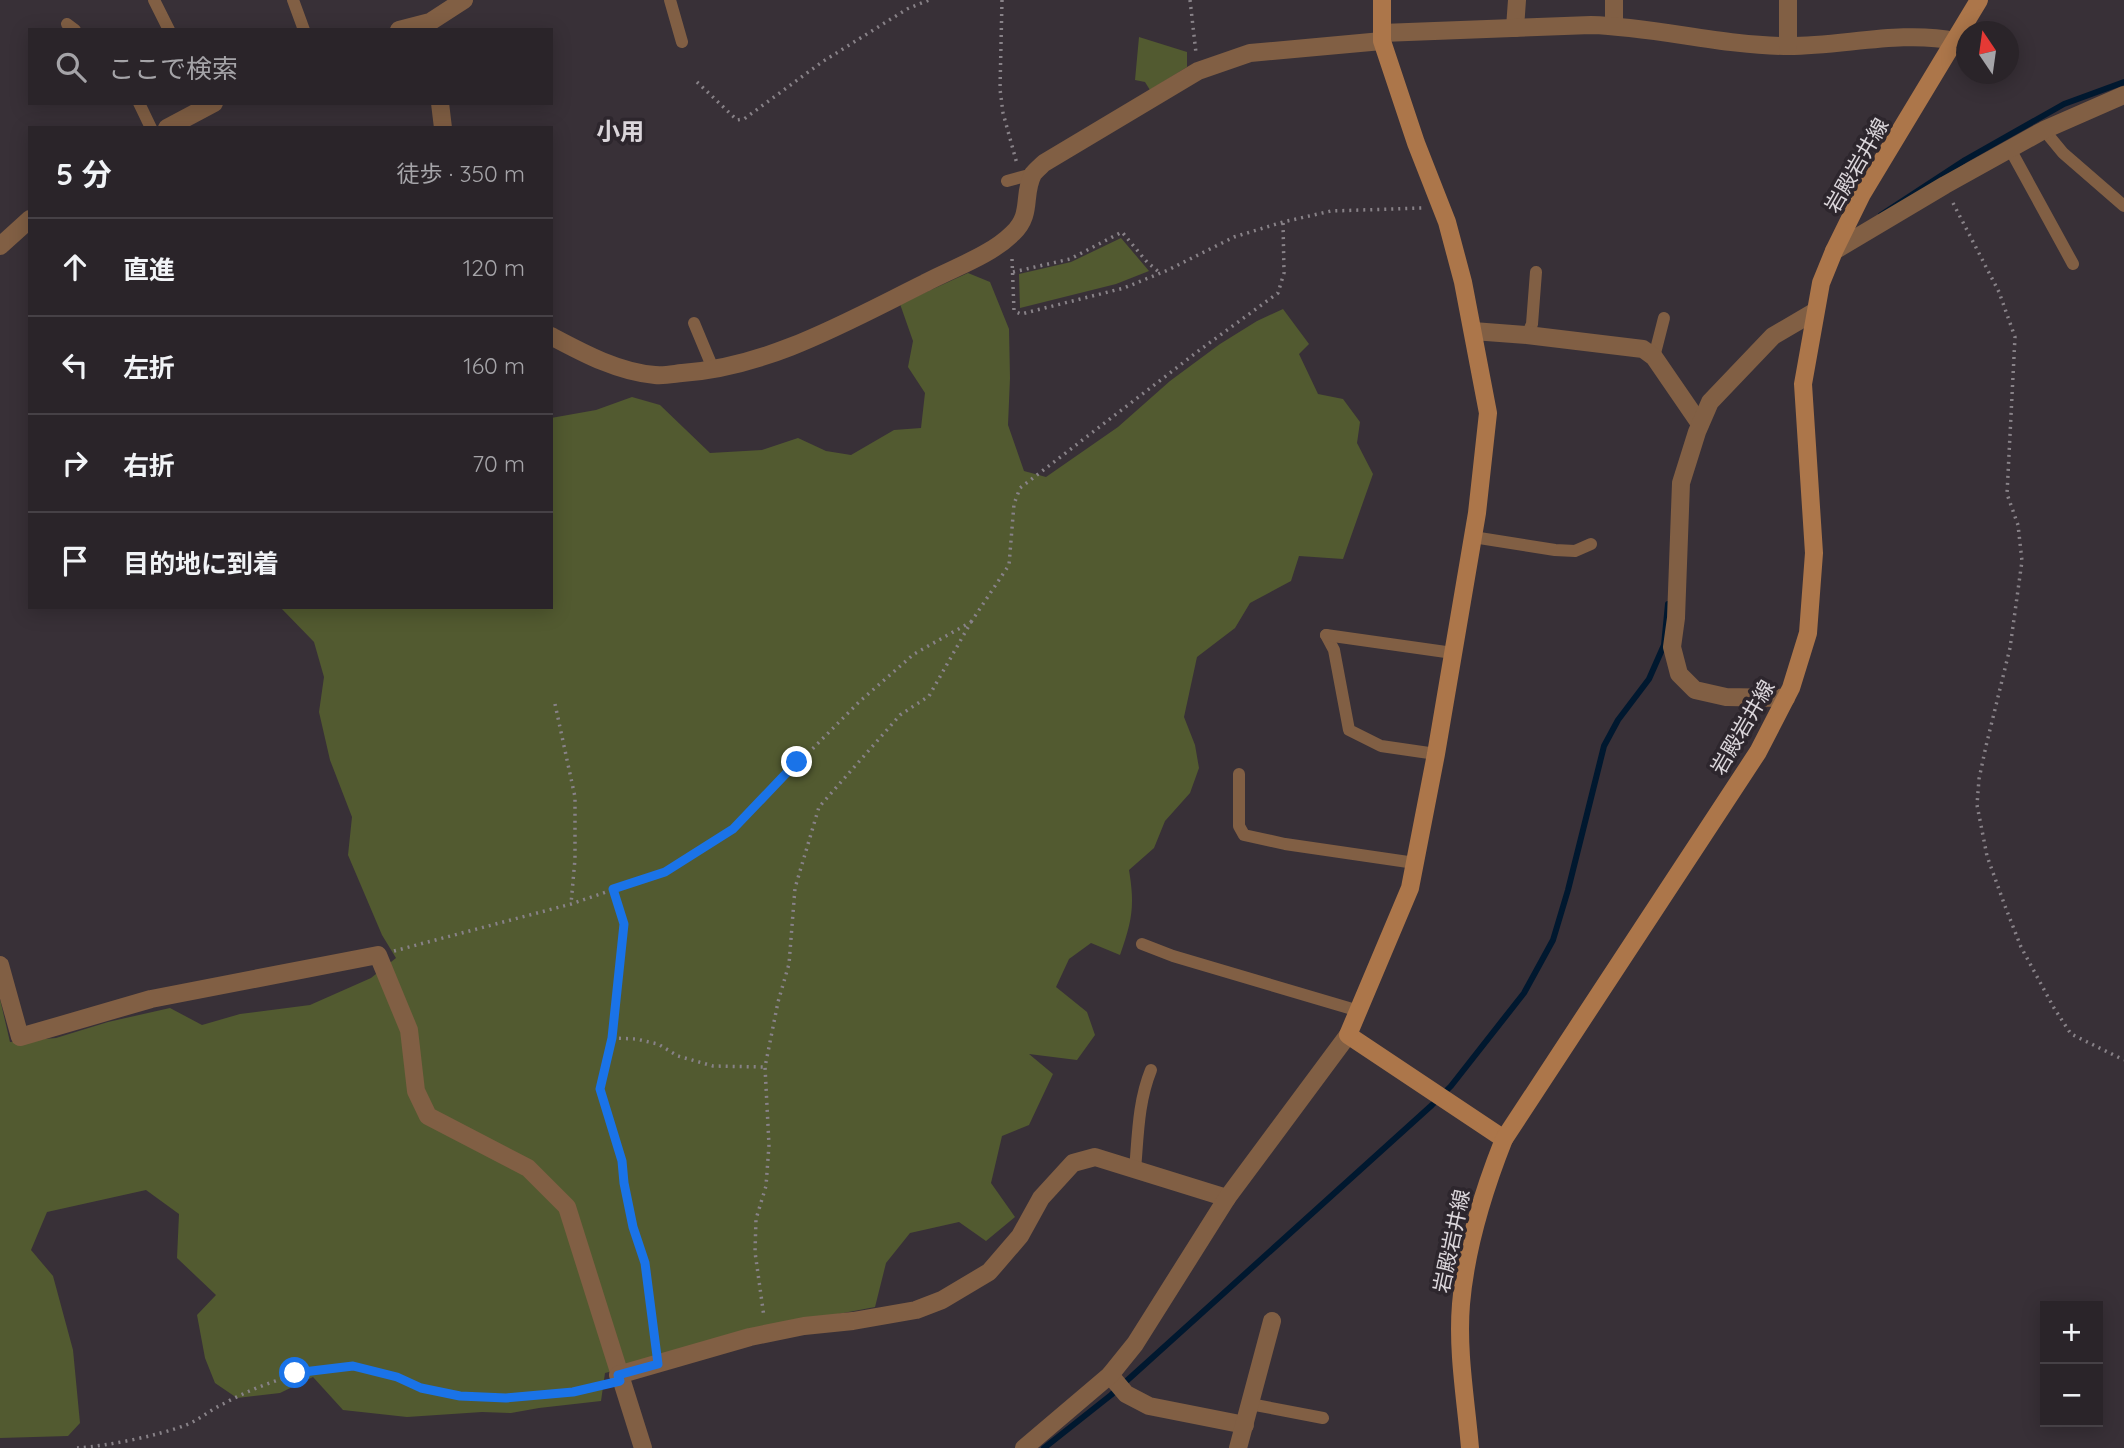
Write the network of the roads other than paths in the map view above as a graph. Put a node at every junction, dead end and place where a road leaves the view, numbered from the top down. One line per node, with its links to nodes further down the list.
1 (154, 0): 12 (lane)
2 (293, 0): 13 (lane)
3 (464, 0): 10 (street)
4 (670, 0): 17 (lane)
5 (1382, 0): 15 (main road)
6 (1517, 0): 14 (street)
7 (1614, 0): 11 (street)
8 (1788, 0): 18 (street)
9 (1979, 0): 16 (main road, 岩殿岩井線)
10 (431, 26)
11 (1615, 26): 14 (street); 18 (street)
12 (168, 28)
13 (303, 28)
14 (1515, 28): 15 (street)
15 (1382, 37): 28 (street); 39 (main road)
16 (1955, 41): 18 (street); 33 (main road, 岩殿岩井線)
17 (682, 43)
18 (1788, 46)
19 (2124, 94): 26 (street)
20 (140, 105): 23 (lane)
21 (208, 105): 24 (street)
22 (440, 105): 25 (street)
23 (150, 126)
24 (171, 126)
25 (443, 126)
26 (2043, 130): 27 (street); 30 (lane)
27 (2010, 149): 33 (street); 34 (lane)
28 (1027, 176): 29 (lane); 43 (street)
29 (1007, 181)
30 (2124, 206)
31 (28, 221): 32 (street)
32 (0, 246)
33 (1834, 251): 36 (main road, 岩殿岩井線)
34 (2073, 264)
35 (1536, 272): 40 (lane)
36 (1814, 312): 44 (street); 48 (main road, 岩殿岩井線)
37 (1664, 318): 42 (lane)
38 (694, 323): 43 (lane)
39 (1473, 331): 40 (street); 45 (main road)
40 (1527, 335): 42 (street)
41 (553, 337): 43 (street)
42 (1654, 357): 44 (street)
43 (714, 371)
44 (1700, 424): 48 (street)
45 (1473, 537): 46 (lane); 47 (main road)
46 (1591, 544)
47 (1453, 653): 49 (main road); 49 (lane)
48 (1786, 698): 57 (main road, 岩殿岩井線)
49 (1436, 754): 51 (main road)
50 (1239, 775): 51 (lane)
51 (1415, 863): 54 (main road)
52 (1142, 944): 54 (lane)
53 (0, 965): 62 (street)
54 (1359, 1011): 55 (main road)
55 (1348, 1035): 57 (main road); 59 (street)
56 (1151, 1070): 58 (lane)
57 (1504, 1139): 69 (main road, 岩殿岩井線)
58 (1135, 1170): 59 (street); 62 (street)
59 (1227, 1198): 61 (street)
60 (1272, 1321): 63 (street)
61 (1110, 1375): 65 (street); 67 (street)
62 (619, 1378): 66 (street)
63 (1250, 1404): 64 (lane); 65 (street)
64 (1323, 1418)
65 (1245, 1425): 68 (street)
66 (643, 1448)
67 (1024, 1448)
68 (1238, 1448)
69 (1470, 1448)

